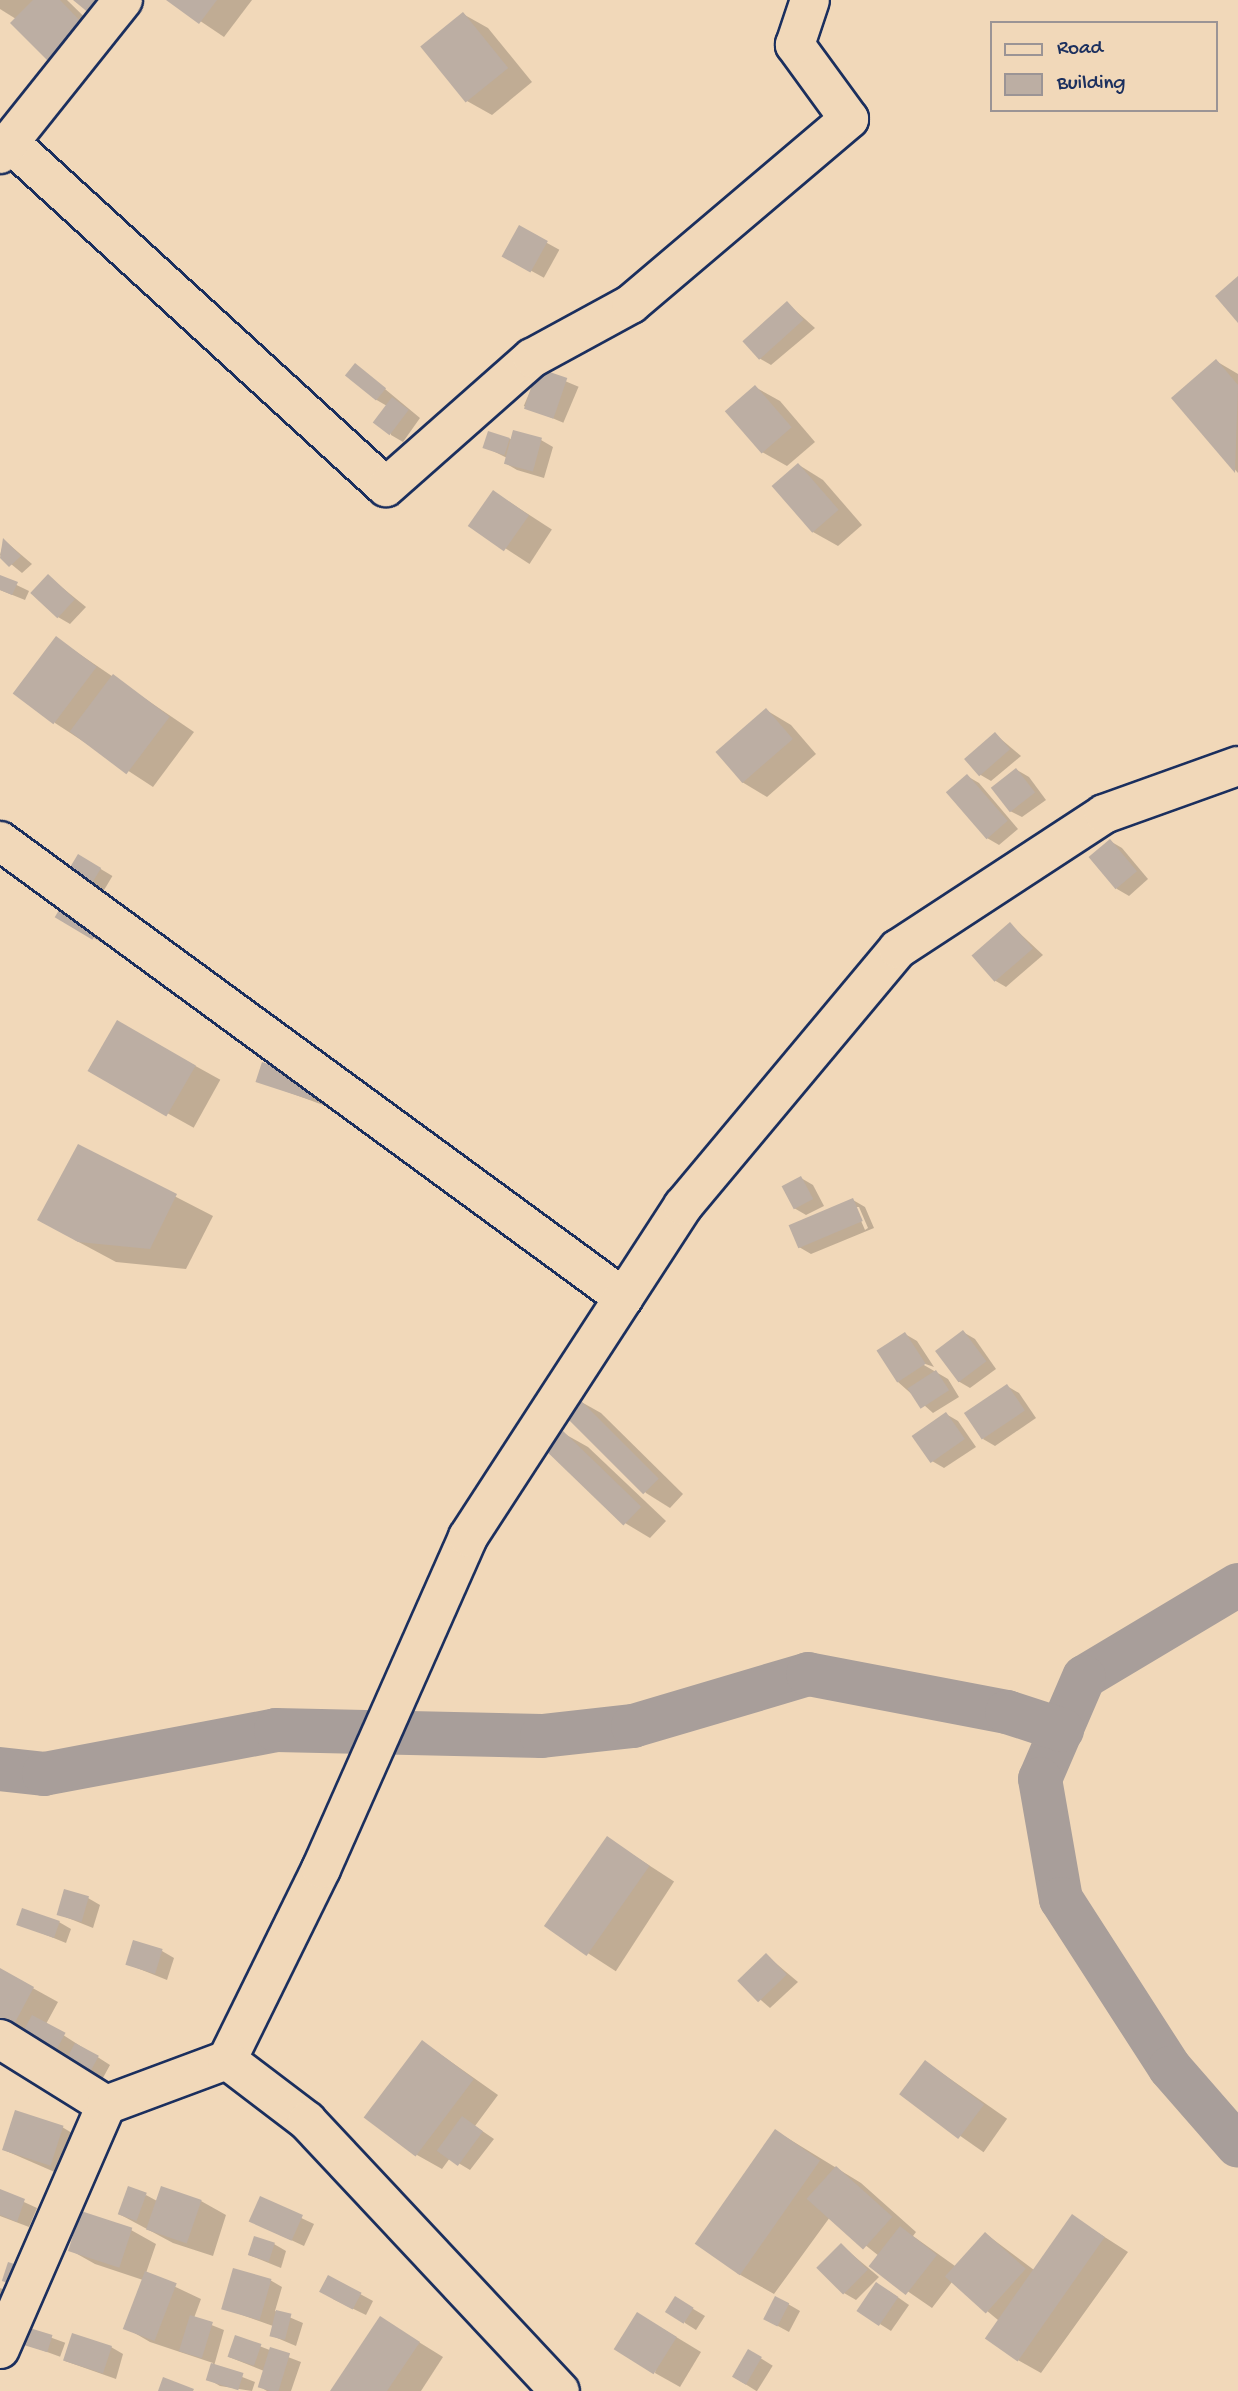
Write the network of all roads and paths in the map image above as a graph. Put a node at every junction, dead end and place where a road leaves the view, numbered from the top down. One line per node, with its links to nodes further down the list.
1 (123, 0): 3 (street)
2 (810, 0): 3 (street)
3 (5, 148)
4 (1238, 766): 6 (street)
5 (0, 841): 6 (street)
6 (624, 1298): 8 (street)
7 (0, 2039): 9 (street)
8 (227, 2060): 9 (street); 11 (street)
9 (106, 2105): 10 (street)
10 (0, 2349)
11 (560, 2391)

